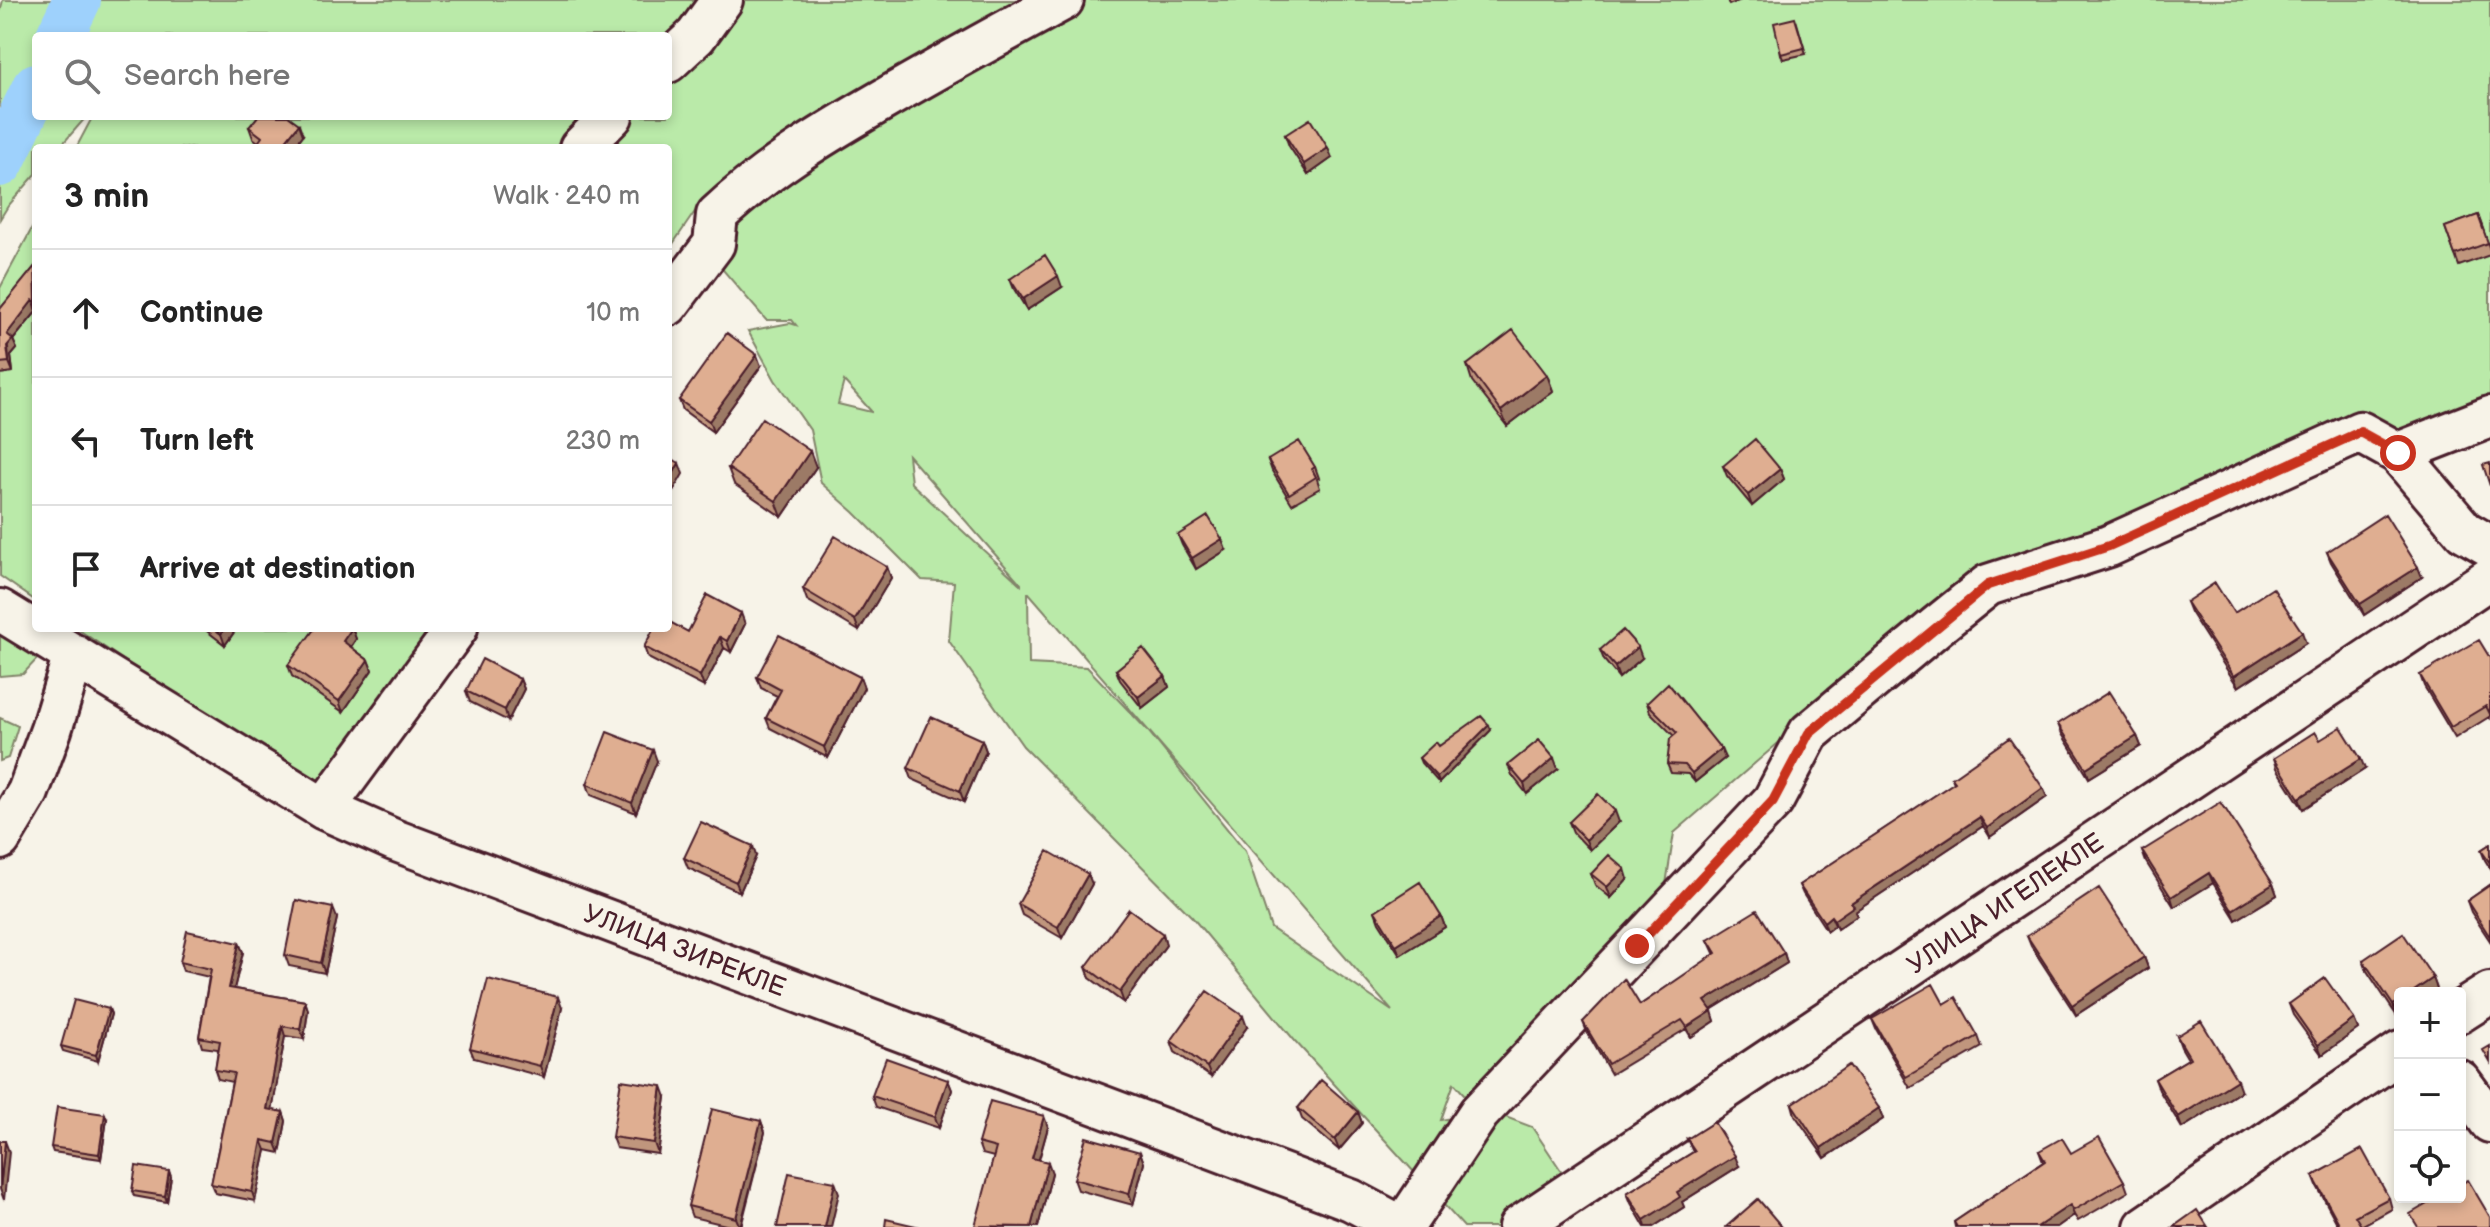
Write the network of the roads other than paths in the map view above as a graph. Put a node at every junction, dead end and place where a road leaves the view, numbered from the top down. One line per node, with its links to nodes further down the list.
1 (722, 0): 3 (street)
2 (1063, 0): 6 (street)
3 (672, 58)
4 (608, 120): 5 (street)
5 (584, 144)
6 (672, 300)
7 (2490, 417): 8 (street)
8 (2398, 453): 9 (street); 23 (street)
9 (2490, 546)
10 (2490, 578): 24 (street, УЛИЦА ИГЕЛЕКЛЕ)
11 (0, 610): 12 (street, УЛИЦА ЗИРЕКЛЕ)
12 (32, 629)
13 (36, 632): 15 (street, УЛИЦА ЗИРЕКЛЕ)
14 (454, 632): 16 (street)
15 (74, 655): 16 (street, УЛИЦА ЗИРЕКЛЕ); 17 (street)
16 (324, 809): 23 (street, УЛИЦА ЗИРЕКЛЕ)
17 (0, 839)
18 (2490, 993): 19 (street)
19 (2466, 1008)
20 (2394, 1056): 25 (street)
21 (2466, 1089): 22 (street)
22 (2490, 1122)
23 (1402, 1227)
24 (1519, 1227)
25 (2145, 1227)

